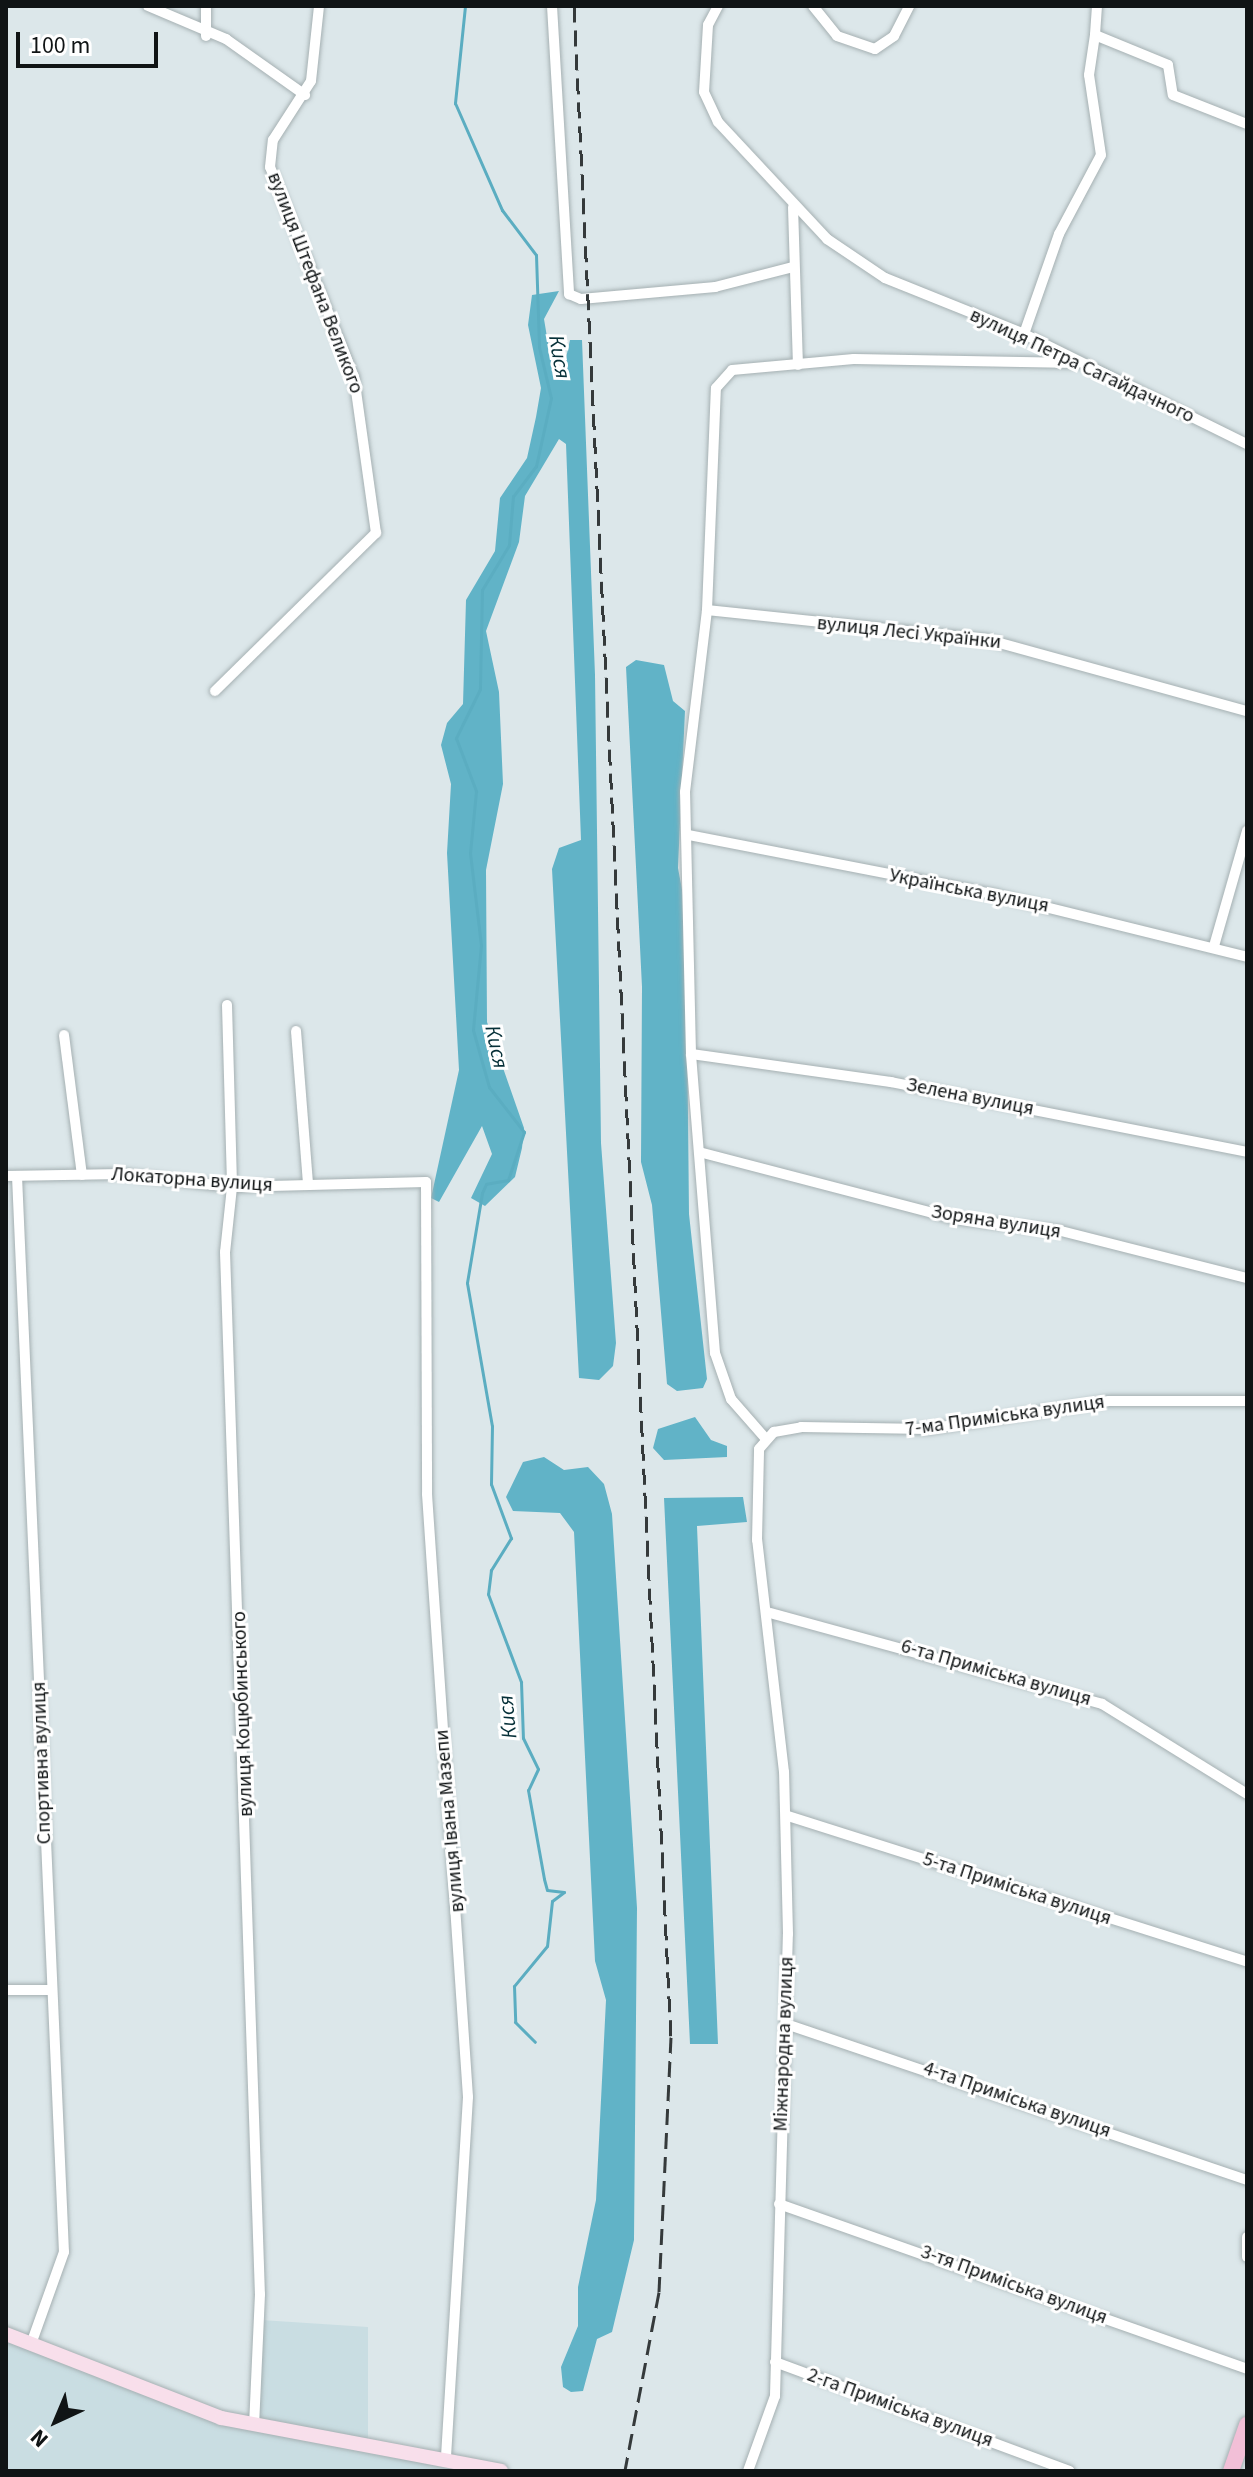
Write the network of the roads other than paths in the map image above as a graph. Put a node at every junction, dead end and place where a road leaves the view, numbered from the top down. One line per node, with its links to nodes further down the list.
1 (148, 6): 10 (street)
2 (206, 6): 10 (street)
3 (319, 6): 11 (street)
4 (552, 6): 14 (street)
5 (718, 6): 13 (street, вулиця Петра Сагайдачного)
6 (813, 6): 7 (street)
7 (909, 6)
8 (1097, 6): 9 (street)
9 (1095, 35): 12 (street); 15 (street)
10 (206, 36): 11 (street)
11 (305, 95): 20 (street, вулиця Штефана Великого)
12 (1247, 124)
13 (793, 207): 14 (street); 15 (street, вулиця Петра Сагайдачного)
14 (793, 267): 17 (street)
15 (1024, 334): 16 (street, вулиця Петра Сагайдачного)
16 (1077, 363): 17 (street); 18 (street, вулиця Петра Сагайдачного)
17 (798, 365): 19 (street)
18 (1247, 444)
19 (707, 610): 21 (street, вулиця Лесі Українки); 23 (street)
20 (215, 691)
21 (1247, 711)
22 (1247, 831): 24 (street)
23 (689, 835): 24 (street, Українська вулиця); 29 (street)
24 (1214, 946): 25 (street, Українська вулиця)
25 (1247, 957)
26 (227, 1005): 36 (street, вулиця Коцюбинського)
27 (296, 1031): 35 (street)
28 (64, 1035): 32 (street)
29 (691, 1054): 30 (street); 31 (street, Зелена вулиця)
30 (699, 1152): 37 (street, Зоряна вулиця); 39 (street)
31 (1247, 1152)
32 (82, 1175): 33 (street, Локаторна вулиця); 36 (street, Локаторна вулиця)
33 (11, 1176): 45 (street, Спортивна вулиця)
34 (426, 1182): 35 (street, Локаторна вулиця); 57 (street, вулиця Івана Мазепи)
35 (308, 1185): 36 (street, Локаторна вулиця)
36 (232, 1187): 55 (street, вулиця Коцюбинського)
37 (1247, 1278)
38 (1247, 1401): 39 (street, 7-ма Приміська вулиця)
39 (766, 1439): 40 (street, Міжнародна вулиця)
40 (770, 1613): 41 (street, 6-та Приміська вулиця); 42 (street, Міжнародна вулиця)
41 (1247, 1794)
42 (788, 1816): 43 (street, 5-та Приміська вулиця); 46 (street, Міжнародна вулиця)
43 (1247, 1962)
44 (6, 1990): 45 (street)
45 (49, 1990): 52 (street, Спортивна вулиця)
46 (786, 2024): 47 (street, 4-та Приміська вулиця); 48 (street, Міжнародна вулиця)
47 (1247, 2180)
48 (779, 2204): 53 (street, Міжнародна вулиця); 54 (street, 3-тя Приміська вулиця)
49 (1247, 2237): 50 (street)
50 (1247, 2257)
51 (6, 2334): 52 (street)
52 (31, 2344): 55 (street)
53 (775, 2362): 59 (street, Міжнародна вулиця); 60 (street, 2-га Приміська вулиця)
54 (1247, 2369)
55 (254, 2424): 57 (street)
56 (1247, 2425): 61 (main road)
57 (446, 2459): 58 (street)
58 (501, 2471)
59 (748, 2471)
60 (1070, 2471)
61 (1231, 2471)

